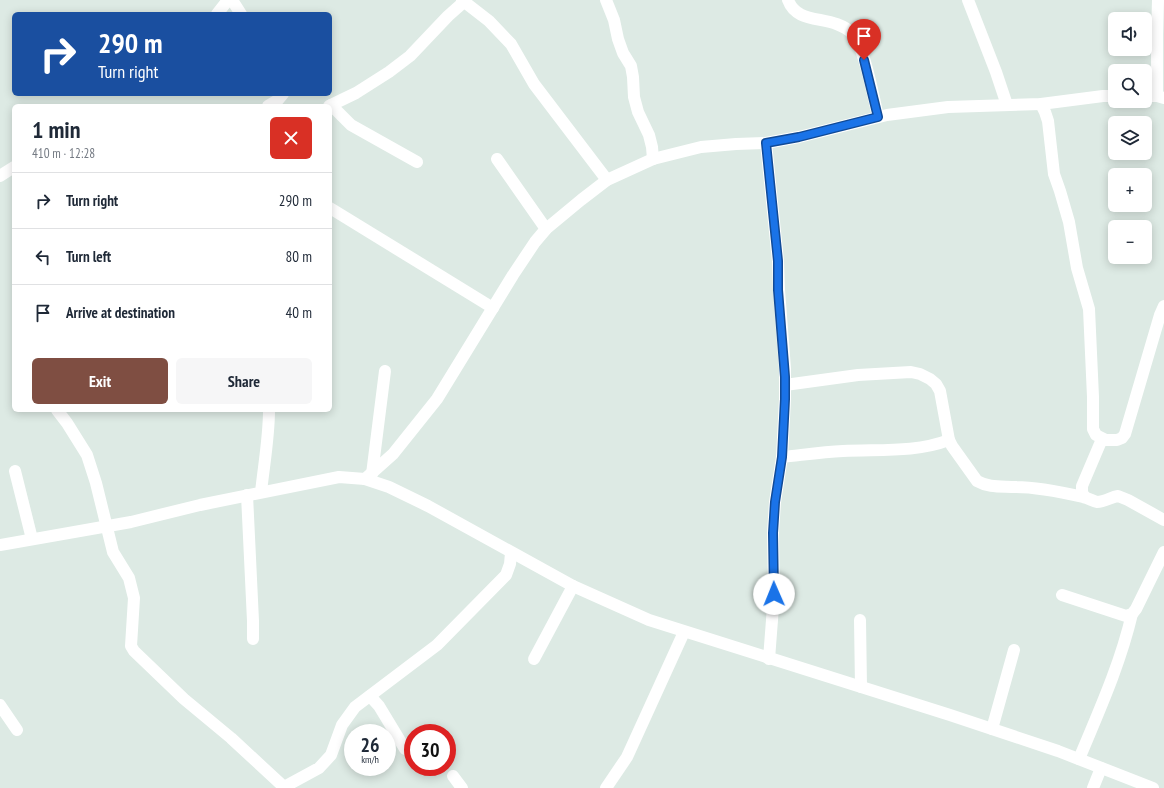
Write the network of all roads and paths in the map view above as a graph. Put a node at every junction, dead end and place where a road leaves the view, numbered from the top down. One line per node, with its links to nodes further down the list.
1 (228, 0): 8 (street)
2 (232, 0): 9 (street)
3 (606, 0): 20 (street)
4 (788, 0): 18 (street)
5 (968, 0): 16 (street)
6 (1158, 0): 12 (street)
7 (464, 1): 15 (street); 25 (street)
8 (219, 12)
9 (240, 12)
10 (281, 96): 13 (street)
11 (1108, 96): 14 (street)
12 (1155, 96)
13 (271, 104)
14 (1041, 104): 16 (street); 34 (street)
15 (332, 105)
16 (1007, 105): 18 (street)
17 (332, 108): 22 (street)
18 (878, 117): 19 (street)
19 (766, 143): 20 (street); 31 (street)
20 (652, 159): 25 (street)
21 (497, 160): 27 (street)
22 (417, 162)
23 (12, 168): 24 (street)
24 (0, 176)
25 (607, 180): 27 (street)
26 (332, 209): 28 (street)
27 (546, 229): 28 (street)
28 (493, 308): 38 (street)
29 (1163, 313): 34 (street)
30 (385, 371): 38 (street)
31 (785, 385): 35 (street); 36 (street)
32 (59, 412): 43 (street)
33 (269, 412): 39 (street)
34 (1102, 439): 41 (street)
35 (949, 440): 36 (street); 41 (street)
36 (782, 457): 56 (street)
37 (15, 471): 44 (street)
38 (369, 477): 39 (street); 47 (street)
39 (261, 492): 40 (street)
40 (246, 495): 43 (street); 53 (street)
41 (1085, 497): 42 (street)
42 (1164, 520)
43 (107, 526): 44 (street); 66 (street)
44 (32, 539): 45 (street)
45 (0, 545)
46 (1164, 552): 50 (street)
47 (511, 553): 48 (street); 58 (street)
48 (573, 586): 52 (street); 55 (street)
49 (1062, 594): 50 (street)
50 (1132, 614): 63 (street)
51 (860, 620): 57 (street)
52 (684, 632): 56 (street); 68 (street)
53 (252, 639)
54 (1014, 650): 60 (street)
55 (534, 659)
56 (769, 659): 57 (street)
57 (861, 687): 60 (street)
58 (370, 696): 62 (street); 66 (street)
59 (0, 705): 61 (street)
60 (992, 729): 63 (street)
61 (17, 730)
62 (404, 747)
63 (1079, 759): 64 (street)
64 (1101, 768): 69 (street); 70 (street)
65 (453, 776): 67 (street)
66 (284, 788)
67 (462, 788)
68 (606, 788)
69 (1092, 788)
70 (1153, 788)

